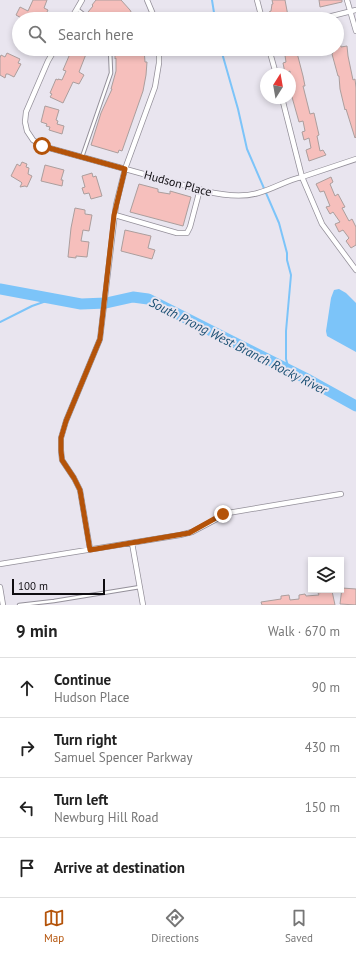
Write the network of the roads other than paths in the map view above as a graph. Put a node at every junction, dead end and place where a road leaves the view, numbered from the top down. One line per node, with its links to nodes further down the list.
1 (82, 0): 5 (street)
2 (147, 0): 10 (street)
3 (257, 0): 11 (street)
4 (347, 0): 6 (street)
5 (77, 9): 8 (street); 9 (lane)
6 (349, 10): 7 (street); 12 (street); 13 (street)
7 (356, 10)
8 (75, 12)
9 (81, 12)
10 (152, 12)
11 (260, 12)
12 (343, 12)
13 (356, 31)
14 (51, 56): 20 (street, Hudson Place)
15 (110, 56): 20 (lane)
16 (158, 56): 22 (street)
17 (271, 56): 18 (street)
18 (274, 68)
19 (284, 104): 23 (street)
20 (82, 157): 22 (street, Hudson Place)
21 (356, 159): 23 (street, Hudson Place)
22 (125, 169): 24 (street, Hudson Place); 25 (street)
23 (302, 177): 24 (street, Hudson Place); 26 (street)
24 (200, 189): 25 (street)
25 (114, 215): 29 (street)
26 (356, 270)
27 (341, 494): 28 (street)
28 (132, 542): 29 (street); 32 (street)
29 (90, 550): 30 (street)
30 (0, 564)
31 (0, 587): 33 (street)
32 (140, 587): 34 (lane); 35 (street)
33 (3, 605)
34 (19, 605)
35 (143, 605)

